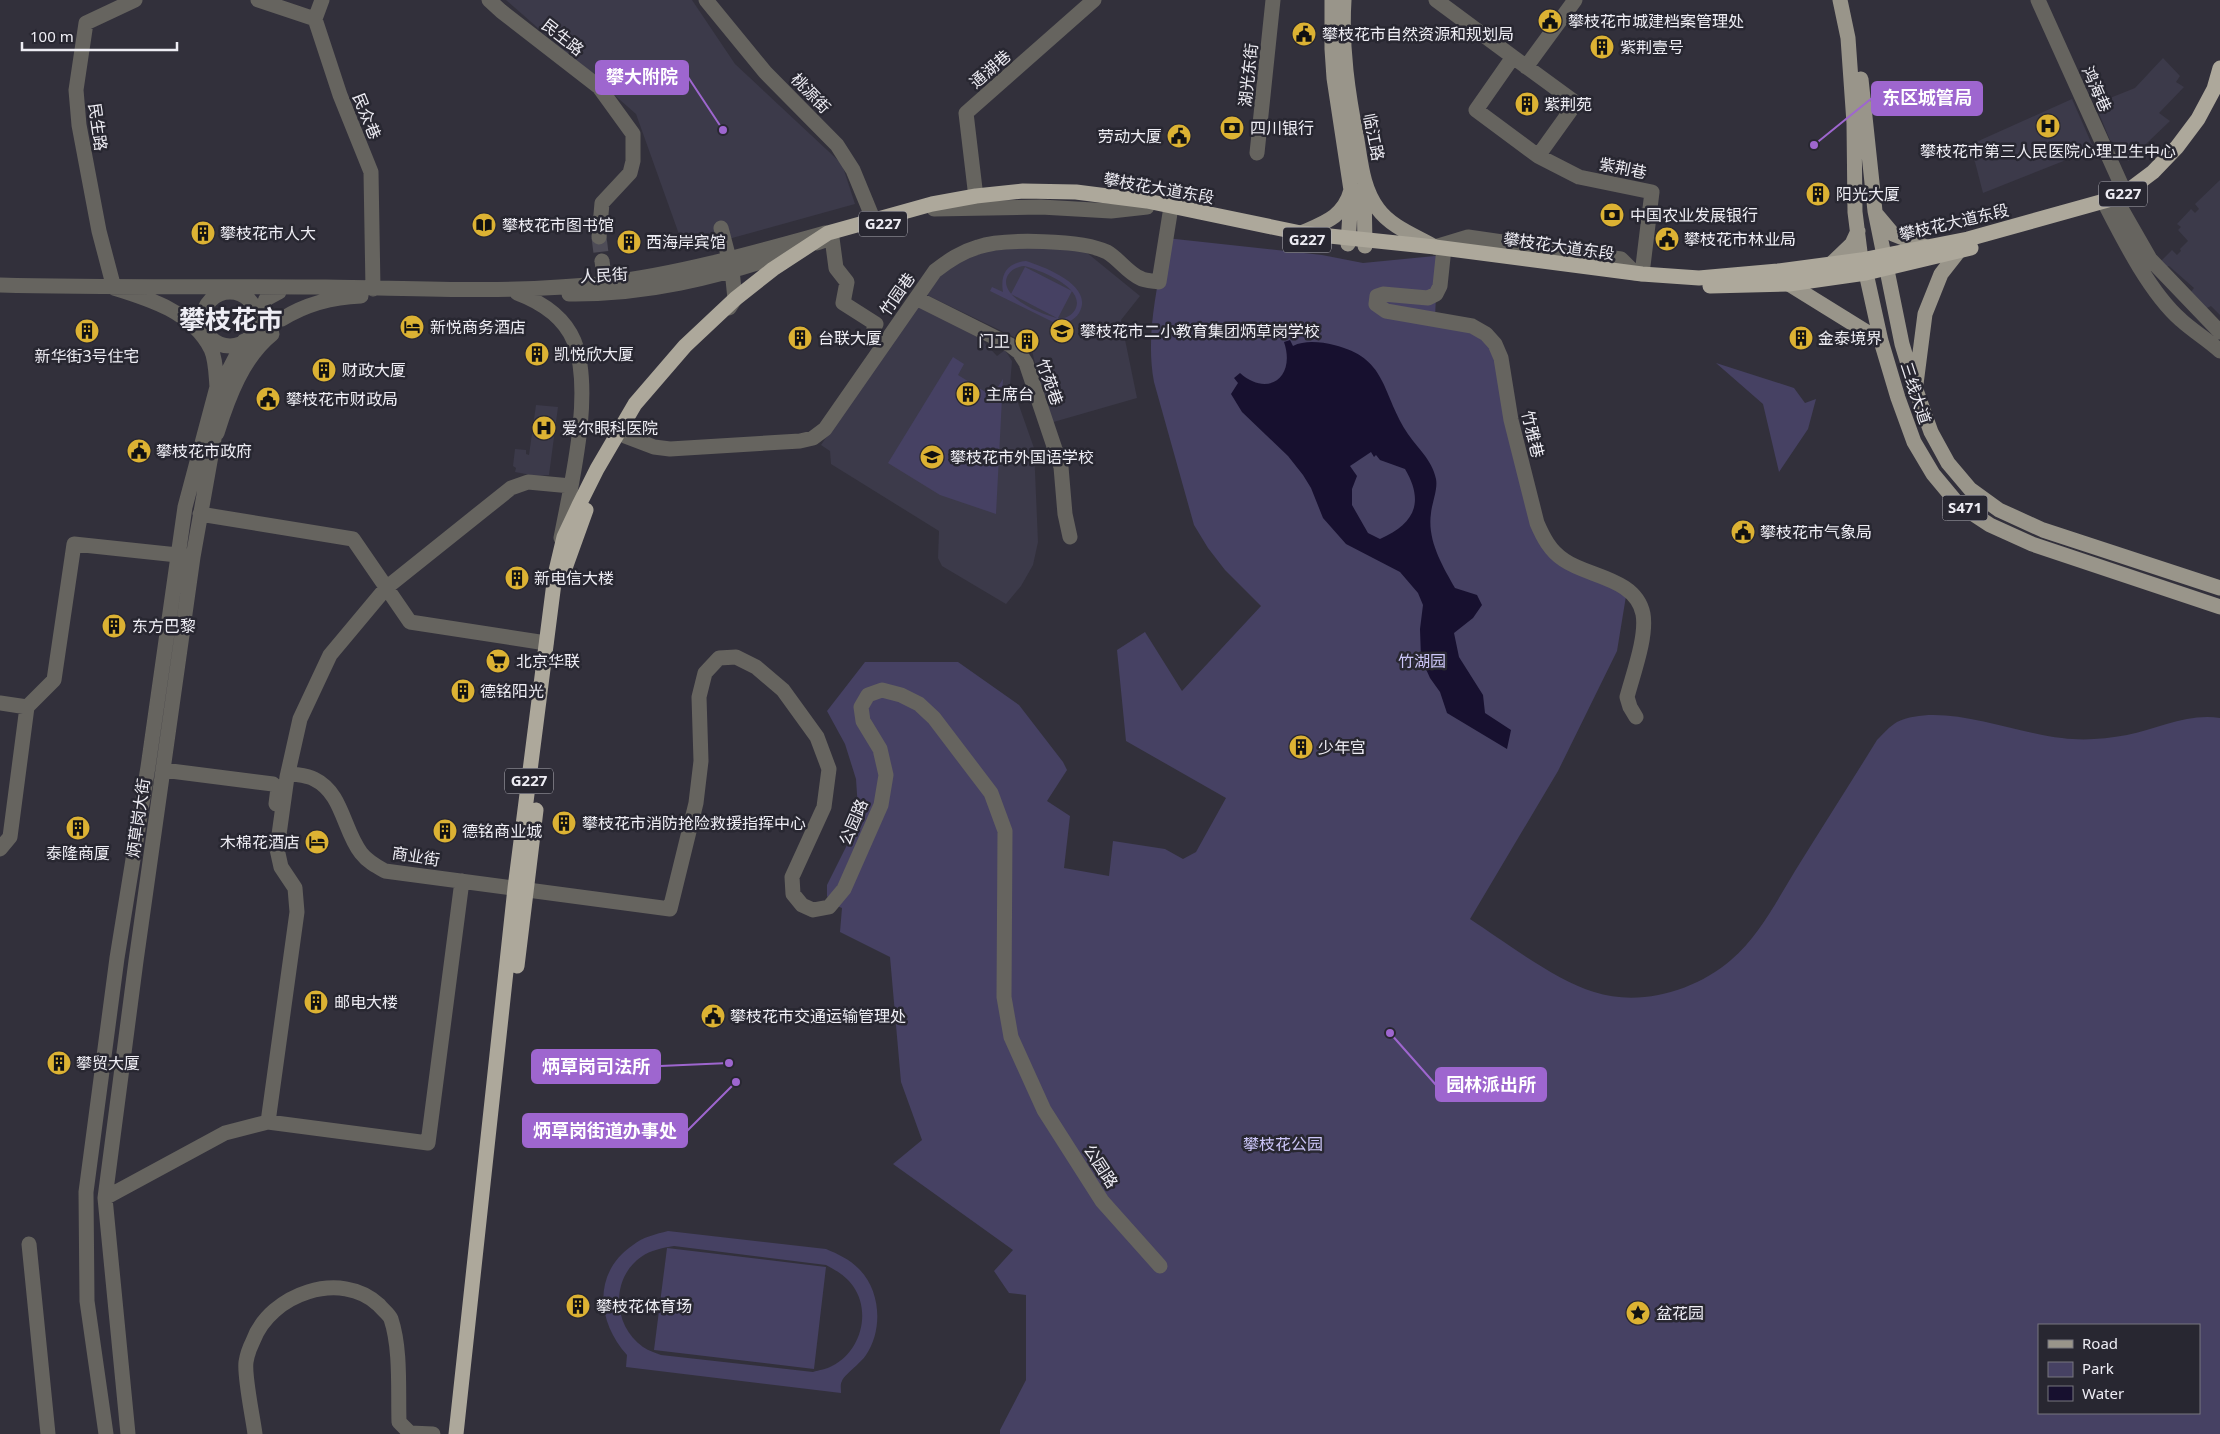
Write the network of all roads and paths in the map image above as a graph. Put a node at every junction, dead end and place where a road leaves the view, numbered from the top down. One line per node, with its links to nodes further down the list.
1 (135, 0): 52 (street, 民生路)
2 (258, 0): 15 (street)
3 (322, 0): 15 (street)
4 (489, 0): 36 (street, 民生路)
5 (706, 0): 31 (street, 桃源街)
6 (1094, 0): 24 (street, 通湖巷)
7 (1273, 0): 21 (street, 湖光东街)
8 (1332, 0): 25 (main road, 临江路)
9 (1344, 0): 23 (main road, 临江路)
10 (1436, 0): 16 (street)
11 (1576, 0): 17 (street)
12 (1840, 0): 20 (main road, 三线大道)
13 (1850, 0): 20 (main road, 三线大道)
14 (2038, 0): 26 (street, 鸿海巷)
15 (315, 19): 56 (street, 民众巷)
16 (1513, 57): 17 (street); 22 (street, 紫荆巷)
17 (1526, 67): 22 (street)
18 (2220, 68): 26 (highway, 攀枝花大道东段 / G227)
19 (2220, 92): 26 (highway, 攀枝花大道东段 / G227)
20 (1859, 122): 30 (main road, 三线大道); 33 (main road, 三线大道)
21 (1257, 153)
22 (1538, 156): 48 (street, 紫荆巷)
23 (1363, 176): 38 (main road); 41 (main road, 临江路)
24 (976, 189): 27 (street, G227); 28 (street, G227)
25 (1351, 190): 34 (main road); 37 (main road, 临江路)
26 (2114, 201): 40 (highway, 攀枝花大道东段 / G227); 42 (highway, 攀枝花大道东段 / G227); 67 (street); 72 (street)
27 (1147, 204): 28 (highway, 攀枝花大道东段 / G227); 29 (highway, 攀枝花大道东段 / G227)
28 (933, 206): 31 (highway, 攀枝花大道东段 / G227); 35 (highway, 攀枝花大道东段 / G227)
29 (1171, 210): 34 (highway, 攀枝花大道东段 / G227); 37 (highway, 攀枝花大道东段 / G227); 60 (street, 竹园巷)
30 (1874, 211): 40 (main road); 44 (main road, 三线大道)
31 (874, 220): 35 (highway, 攀枝花大道东段 / G227)
32 (721, 228): 45 (street)
33 (1858, 231): 46 (main road); 47 (main road, 三线大道)
34 (1301, 234): 37 (highway, 攀枝花大道东段 / G227)
35 (830, 235): 39 (highway, G227); 45 (street, 人民街); 64 (highway, G227); 65 (street)
36 (599, 237)
37 (1348, 241): 38 (highway, 攀枝花大道东段 / G227)
38 (1365, 243): 41 (highway, 攀枝花大道东段 / G227)
39 (808, 246): 45 (street, 人民街); 61 (highway, G227)
40 (1926, 247): 44 (highway, 攀枝花大道东段 / G227)
41 (1441, 250): 48 (street); 50 (highway, 攀枝花大道东段 / G227); 88 (street, 竹雅巷)
42 (1959, 251): 44 (highway, 攀枝花大道东段 / G227); 73 (main road)
43 (602, 261): 49 (street)
44 (1884, 262): 47 (highway, 攀枝花大道东段 / G227); 73 (main road, 三线大道 / S471)
45 (731, 264): 49 (street, 人民街); 57 (street, 人民街); 61 (street)
46 (1831, 264): 47 (highway, 攀枝花大道东段 / G227); 48 (highway, 攀枝花大道东段 / G227)
47 (1864, 266): 50 (highway, 攀枝花大道东段 / G227); 69 (main road, 三线大道 / S471)
48 (1638, 274)
49 (605, 283): 56 (street, 人民街)
50 (1789, 284): 69 (main road)
51 (0, 285): 52 (street)
52 (114, 288): 58 (street); 59 (street)
53 (174, 289): 54 (street); 58 (street); 59 (street)
54 (229, 292): 55 (street); 66 (street); 70 (street)
55 (279, 292): 56 (street); 62 (street)
56 (372, 292): 57 (street, 人民街); 58 (street); 62 (street)
57 (517, 293): 76 (street)
58 (153, 294): 59 (street); 63 (street)
59 (138, 296)
60 (916, 298): 74 (street, 竹园巷); 78 (street, 竹苑巷)
61 (735, 299): 64 (street); 81 (highway, G227)
62 (331, 300): 68 (street)
63 (176, 313): 66 (street); 71 (street)
64 (720, 321): 74 (highway, G227)
65 (874, 328)
66 (206, 330): 70 (street); 71 (street)
67 (2220, 332)
68 (270, 335): 70 (street); 75 (street)
69 (1881, 341): 84 (main road, 三线大道 / S471)
70 (244, 342): 75 (street)
71 (211, 349): 75 (street)
72 (2220, 351)
73 (1916, 390): 83 (main road, 三线大道 / S471)
74 (625, 436): 94 (highway, G227)
75 (208, 441): 77 (street, 炳草岗大街); 79 (street, 炳草岗大街)
76 (570, 486): 81 (street); 82 (street)
77 (200, 514): 80 (street, 炳草岗大街); 82 (street)
78 (1070, 537)
79 (177, 555): 80 (street); 87 (street); 89 (street, 炳草岗大街)
80 (193, 557): 89 (street, 炳草岗大街)
81 (554, 575): 85 (highway, G227)
82 (386, 588): 85 (street); 90 (street)
83 (2220, 588)
84 (2220, 607)
85 (546, 643): 94 (highway, G227)
86 (0, 703): 87 (street)
87 (27, 707): 91 (street)
88 (1636, 717)
89 (155, 769): 92 (street); 96 (street, 炳草岗大街); 100 (street)
90 (288, 773): 92 (street); 93 (street, 商业街)
91 (0, 849)
92 (277, 849): 95 (street)
93 (462, 881): 94 (street, 商业街); 95 (street)
94 (521, 888): 98 (street, 公园路); 104 (highway, G227); 105 (highway, G227)
95 (268, 1122): 96 (street)
96 (105, 1198): 101 (street, 炳草岗大街)
97 (29, 1244): 99 (street)
98 (1160, 1266)
99 (48, 1434)
100 (106, 1434)
101 (128, 1434)
102 (255, 1434): 103 (street)
103 (433, 1434)
104 (456, 1434)
105 (464, 1434)

